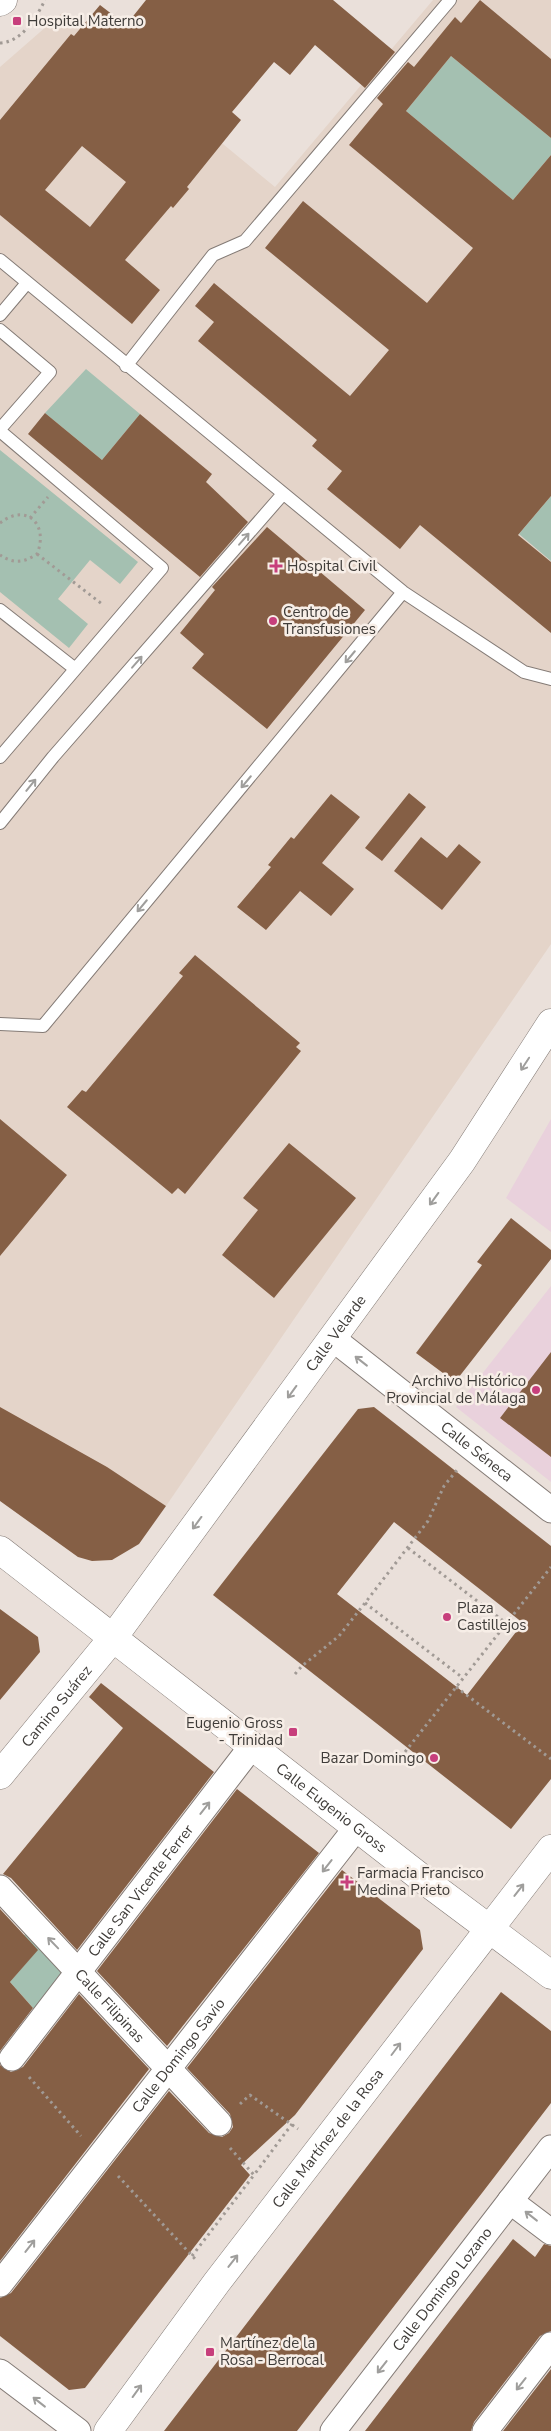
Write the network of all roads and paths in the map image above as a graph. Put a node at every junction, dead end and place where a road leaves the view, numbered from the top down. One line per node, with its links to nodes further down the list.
1 (45, 0): 3 (path)
2 (450, 0): 8 (lane)
3 (0, 43)
4 (0, 261): 5 (lane)
5 (27, 283): 6 (lane); 8 (lane)
6 (0, 314)
7 (0, 330): 9 (lane)
8 (126, 366): 10 (lane)
9 (0, 430): 16 (lane)
10 (282, 495): 14 (lane); 20 (lane, one-way to 10)
11 (0, 523): 12 (path)
12 (37, 554): 13 (path); 16 (path)
13 (0, 555)
14 (403, 592): 18 (lane); 22 (lane, one-way to 22)
15 (0, 610): 17 (lane)
16 (119, 617): 17 (lane)
17 (74, 668): 19 (lane)
18 (551, 679)
19 (0, 757)
20 (0, 823)
21 (551, 1023): 23 (main road, Calle Velarde, one-way to 23)
22 (0, 1024)
23 (332, 1338): 25 (street, Calle Séneca, one-way to 23); 31 (main road, Calle Velarde, one-way to 31)
24 (460, 1468): 26 (path)
25 (551, 1510)
26 (408, 1548): 29 (path); 30 (path)
27 (0, 1550): 31 (main road, Calle Eugenio Gross)
28 (551, 1567): 30 (path)
29 (365, 1603): 32 (path); 33 (path)
30 (506, 1623): 33 (path)
31 (112, 1639): 35 (main road, Calle Eugenio Gross); 38 (main road, Camino Suárez)
32 (296, 1674)
33 (463, 1678): 34 (path)
34 (456, 1687): 36 (path); 37 (path)
35 (252, 1746): 39 (main road, Calle Eugenio Gross); 43 (street, Calle San Vicente Ferrer, one-way to 35)
36 (401, 1756)
37 (551, 1759)
38 (0, 1775)
39 (358, 1827): 42 (main road, Calle Eugenio Gross); 46 (street, Calle Domingo Savio, one-way to 46)
40 (551, 1849): 42 (main road, Calle Martínez de la Rosa, one-way to 40)
41 (0, 1888): 43 (street, Calle Filipinas, one-way to 41)
42 (489, 1928): 44 (main road, Calle Eugenio Gross); 50 (main road, Calle Martínez de la Rosa, one-way to 42)
43 (80, 1971): 45 (street, Calle San Vicente Ferrer); 46 (street, Calle Filipinas)
44 (551, 1975)
45 (12, 2058)
46 (168, 2069): 48 (street, Calle Filipinas); 57 (street, Calle Domingo Savio, one-way to 46)
47 (238, 2106): 49 (path)
48 (219, 2123)
49 (292, 2124): 50 (path); 53 (path)
50 (321, 2148): 61 (main road, Calle Martínez de la Rosa, one-way to 50)
51 (551, 2148): 54 (street, Calle Domingo Lozano)
52 (241, 2160): 53 (path)
53 (254, 2175): 56 (path)
54 (510, 2201): 55 (street, one-way to 54); 62 (street, Calle Domingo Lozano, one-way to 62)
55 (551, 2232)
56 (192, 2256)
57 (0, 2284)
58 (551, 2346): 63 (street, one-way to 63)
59 (0, 2372): 60 (street, one-way to 59)
60 (78, 2431)
61 (108, 2431)
62 (333, 2431)
63 (485, 2431)

